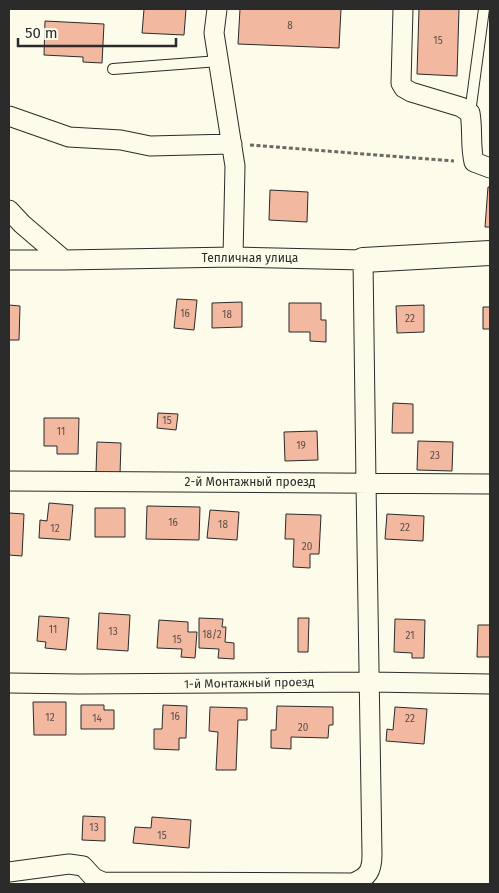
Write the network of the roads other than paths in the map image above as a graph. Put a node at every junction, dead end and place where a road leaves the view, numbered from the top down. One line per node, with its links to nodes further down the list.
1 (217, 9): 4 (street)
2 (403, 9): 6 (street)
3 (484, 9): 6 (lane)
4 (219, 60): 5 (lane); 8 (street)
5 (113, 69)
6 (470, 113): 9 (street)
7 (9, 116): 8 (street)
8 (232, 144): 12 (street)
9 (482, 165)
10 (9, 210): 14 (street)
11 (490, 253): 15 (street, Тепличная улица)
12 (233, 257): 14 (street, Тепличная улица); 15 (street, Тепличная улица)
13 (9, 260): 14 (street, Тепличная улица)
14 (64, 260)
15 (363, 260): 17 (street)
16 (9, 481): 17 (street, 2-й Монтажный проезд)
17 (366, 483): 18 (street, 2-й Монтажный проезд); 19 (street)
18 (490, 484)
19 (370, 682): 20 (street, 1-й Монтажный проезд); 21 (street, 1-й Монтажный проезд); 22 (street)
20 (9, 683)
21 (490, 684)
22 (9, 872)

